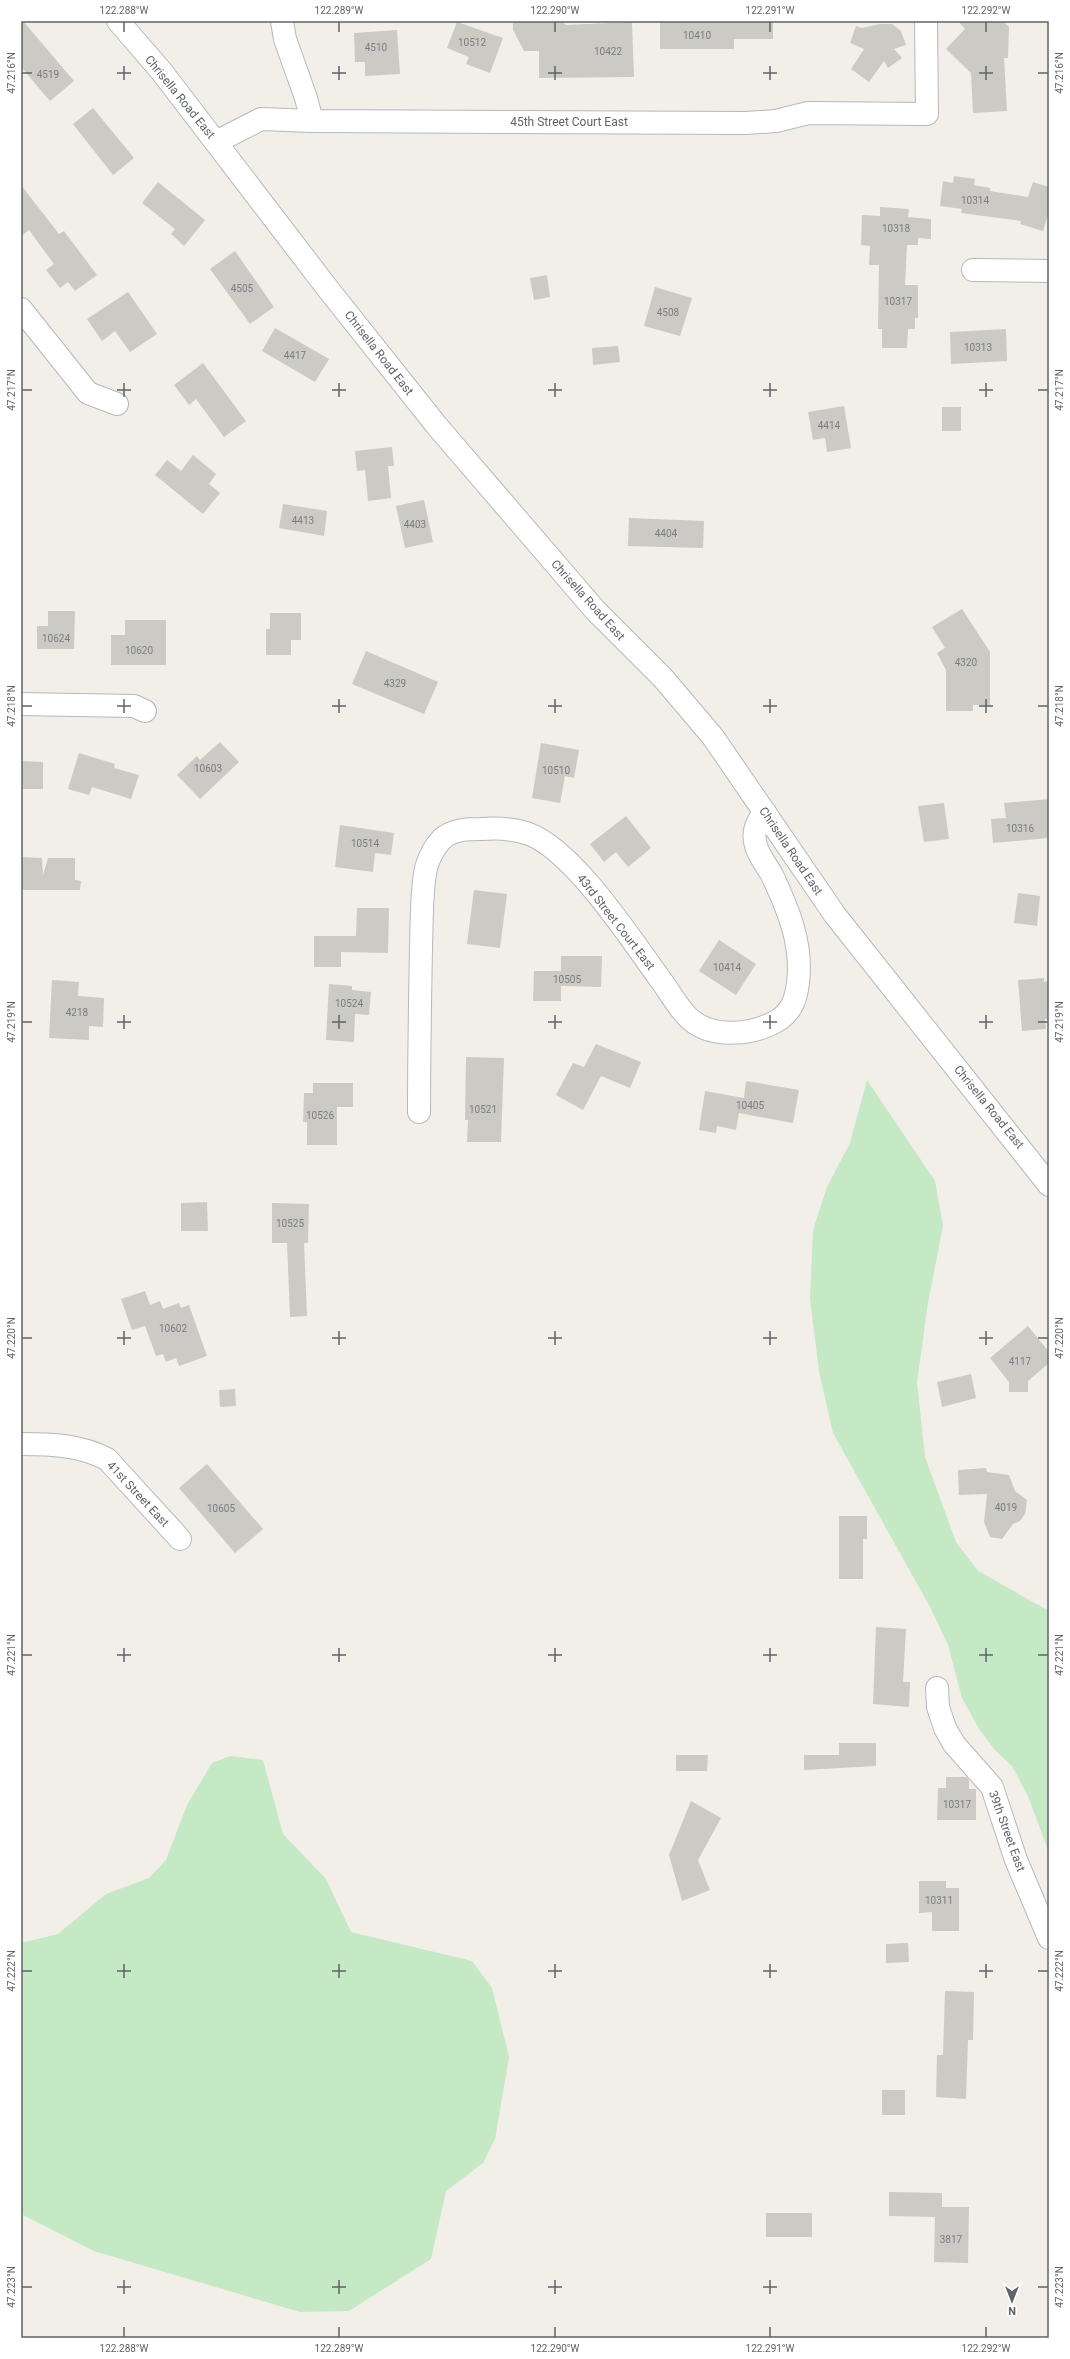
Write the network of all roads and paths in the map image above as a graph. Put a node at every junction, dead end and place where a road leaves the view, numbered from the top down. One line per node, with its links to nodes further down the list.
1 (118, 21): 5 (street, Chrisella Road East)
2 (282, 21): 4 (street)
3 (926, 21): 4 (street, 45th Street Court East)
4 (312, 120): 5 (street, 45th Street Court East)
5 (216, 142): 12 (street, Chrisella Road East)
6 (973, 270): 7 (street)
7 (1049, 271)
8 (21, 309): 9 (street)
9 (117, 404)
10 (21, 704): 11 (street)
11 (145, 711)
12 (765, 812): 13 (street, 43rd Street Court East); 14 (street, Chrisella Road East)
13 (419, 1112)
14 (1049, 1185)
15 (21, 1444): 16 (street, 41st Street East)
16 (180, 1540)
17 (937, 1688): 18 (street, 39th Street East)
18 (1049, 1938)

